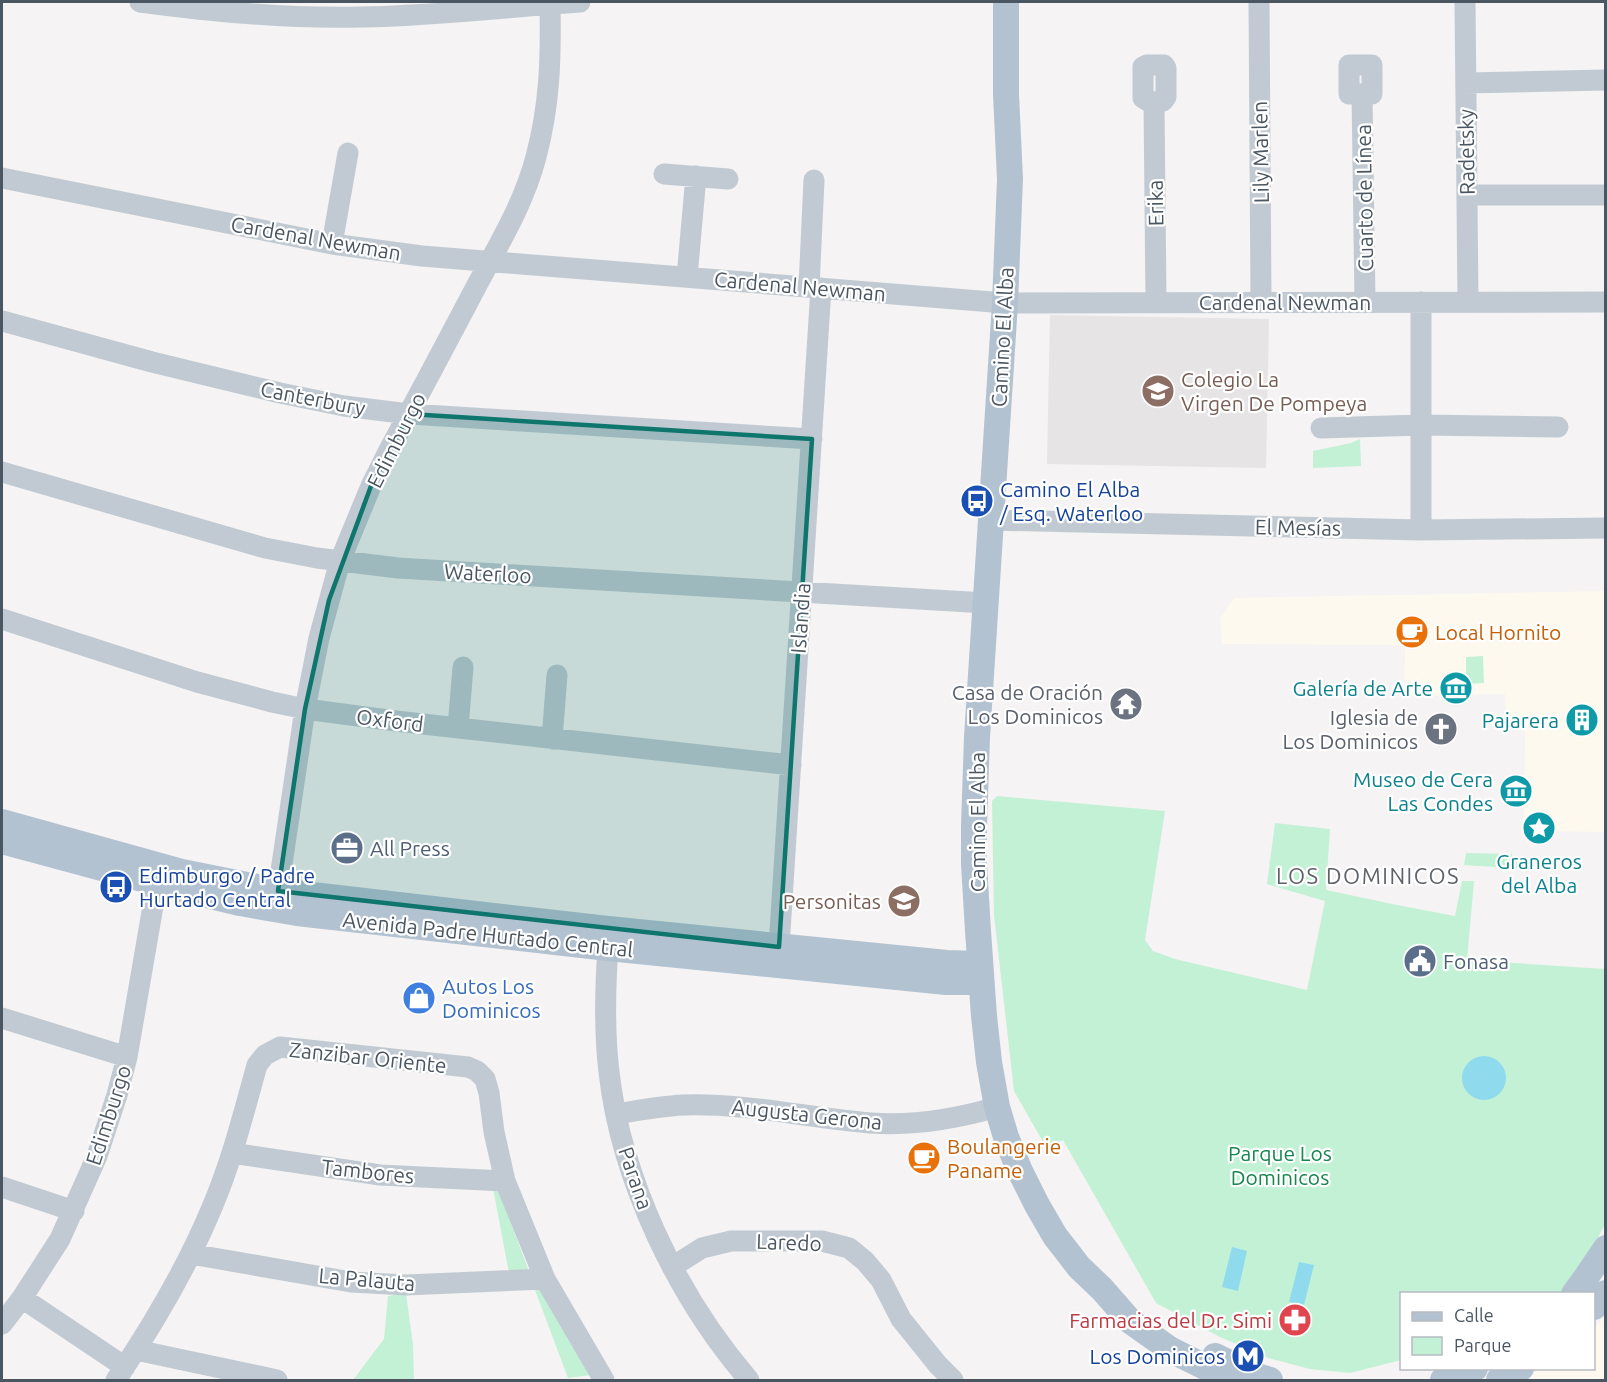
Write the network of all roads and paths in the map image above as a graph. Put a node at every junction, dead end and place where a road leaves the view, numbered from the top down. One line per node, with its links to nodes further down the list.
1 (140, 2): 7 (street)
2 (580, 2): 7 (street)
3 (1005, 2): 17 (main road, Camino El Alba)
4 (1022, 2): 17 (main road, Camino El Alba)
5 (1258, 2): 26 (street, Lily Marlen)
6 (1465, 2): 9 (street, Radetsky)
7 (550, 4): 22 (street, Edimburgo)
8 (1605, 80): 9 (street)
9 (1466, 83): 19 (street, Radetsky)
10 (1362, 94): 27 (street, Cuarto de Línea)
11 (1154, 103): 25 (street, Erika)
12 (348, 153): 21 (street)
13 (664, 174): 14 (street)
14 (696, 176): 16 (street); 23 (street)
15 (2, 178): 21 (street, Cardenal Newman)
16 (728, 179)
17 (1010, 179): 31 (main road, Camino El Alba)
18 (814, 180): 24 (street, Islandia)
19 (1467, 195): 20 (street); 29 (street, Radetsky)
20 (1605, 195)
21 (332, 243): 22 (street, Cardenal Newman)
22 (490, 261): 23 (street, Cardenal Newman); 33 (street, Edimburgo)
23 (687, 277): 24 (street, Cardenal Newman)
24 (815, 288): 31 (street, Cardenal Newman); 37 (street, Islandia)
25 (1156, 302): 26 (street, Cardenal Newman); 31 (street, Cardenal Newman)
26 (1261, 302): 27 (street, Cardenal Newman)
27 (1365, 302): 28 (street, Cardenal Newman)
28 (1421, 302): 29 (street, Cardenal Newman); 34 (street)
29 (1468, 302): 30 (street, Cardenal Newman)
30 (1605, 302)
31 (1005, 303): 39 (main road, Camino El Alba)
32 (2, 321): 33 (street, Canterbury)
33 (409, 414): 37 (street, Canterbury); 42 (street, Edimburgo)
34 (1421, 425): 35 (street); 36 (street); 41 (street)
35 (1558, 427)
36 (1321, 428)
37 (812, 439): 43 (street, Islandia)
38 (2, 472): 42 (street, Waterloo)
39 (991, 520): 41 (street, El Mesías); 44 (main road, Camino El Alba)
40 (1605, 528): 41 (street, El Mesías)
41 (1421, 530)
42 (340, 561): 43 (street, Waterloo); 48 (street, Edimburgo)
43 (802, 592): 44 (street, Waterloo); 51 (street, Islandia)
44 (986, 603): 58 (main road, Camino El Alba)
45 (2, 619): 48 (street, Oxford)
46 (463, 667): 49 (street)
47 (557, 675): 50 (street)
48 (305, 709): 49 (street, Oxford); 55 (street, Edimburgo)
49 (458, 728): 50 (street, Oxford)
50 (552, 739): 51 (street, Oxford)
51 (791, 765): 56 (street, Islandia)
52 (2, 822): 55 (main road, Avenida Padre Hurtado Central)
53 (2, 841): 54 (main road, Avenida Padre Hurtado Central)
54 (157, 883): 57 (main road, Avenida Padre Hurtado Central); 60 (street, Edimburgo)
55 (278, 891): 56 (main road, Avenida Padre Hurtado Central)
56 (779, 947): 58 (main road, Avenida Padre Hurtado Central)
57 (608, 948): 58 (main road, Avenida Padre Hurtado Central); 62 (street, Parana)
58 (981, 973): 61 (main road, Camino El Alba)
59 (2, 1018): 60 (street)
60 (127, 1057): 66 (street, Edimburgo)
61 (997, 1107): 62 (street, Augusta Gerona); 79 (main road, Camino El Alba)
62 (616, 1114): 69 (street, Parana)
63 (232, 1153): 64 (street, Tambores); 64 (street, Zanzibar Oriente); 68 (street, Zanzibar Oriente)
64 (505, 1181): 70 (street, Zanzibar Oriente)
65 (2, 1187): 66 (street)
66 (74, 1211): 73 (street, Edimburgo)
67 (1605, 1248): 71 (main road)
68 (191, 1254): 70 (street, La Palauta); 76 (street, Zanzibar Oriente)
69 (672, 1267): 82 (street, Parana); 83 (street, Laredo)
70 (545, 1279): 81 (street, Zanzibar Oriente)
71 (1575, 1292)
72 (1605, 1293): 74 (main road)
73 (22, 1298): 75 (street, Edimburgo); 76 (street)
74 (1595, 1305)
75 (2, 1324)
76 (126, 1366): 80 (street)
77 (1469, 1370): 84 (main road)
78 (1517, 1370): 85 (main road)
79 (1246, 1377)
80 (277, 1380)
81 (604, 1380)
82 (749, 1380)
83 (953, 1380)
84 (1443, 1380)
85 (1499, 1380)

